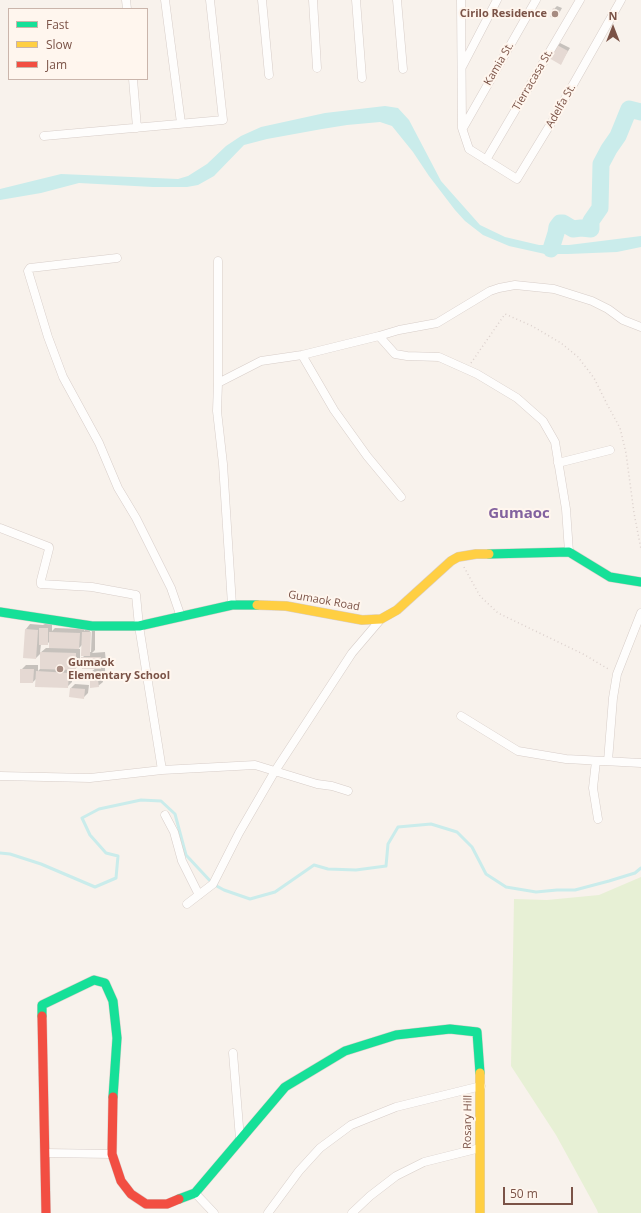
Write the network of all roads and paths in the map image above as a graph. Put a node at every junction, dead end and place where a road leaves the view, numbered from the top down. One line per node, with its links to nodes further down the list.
1 (165, 0): 18 (street)
2 (210, 0): 18 (street)
3 (262, 0): 15 (street)
4 (313, 0): 13 (street)
5 (356, 0): 16 (street)
6 (397, 0): 14 (street)
7 (462, 0): 12 (street)
8 (497, 0): 12 (street)
9 (536, 0): 20 (street, Kamia St.)
10 (580, 0): 22 (street, Tierracasa St.)
11 (621, 0): 22 (street, Adelfa St.)
12 (462, 67): 20 (street)
13 (317, 68)
14 (403, 69)
15 (269, 75)
16 (362, 78)
17 (133, 80): 19 (street)
18 (181, 124): 19 (street)
19 (137, 128): 21 (street)
20 (462, 128): 22 (street)
21 (44, 136)
22 (486, 160)
23 (117, 258): 41 (street)
24 (218, 261): 29 (street)
25 (641, 327): 26 (street)
26 (379, 336): 27 (street); 28 (street)
27 (302, 354): 29 (street); 32 (street)
28 (467, 369): 31 (street); 34 (path)
29 (218, 383): 38 (street)
30 (610, 450): 31 (street)
31 (558, 462): 35 (street)
32 (401, 498)
33 (0, 528): 43 (street)
34 (641, 549)
35 (569, 552): 36 (street, Gumaok Road); 37 (street)
36 (458, 557): 42 (street, Gumaok Road); 44 (path)
37 (641, 582)
38 (232, 605): 41 (street, Gumaok Road); 42 (street, Gumaok Road)
39 (0, 612): 43 (street, Gumaok Road)
40 (641, 612): 44 (street)
41 (182, 617): 43 (street, Gumaok Road)
42 (381, 619): 50 (street)
43 (139, 626): 49 (street)
44 (617, 674): 47 (street)
45 (461, 716): 46 (street)
46 (596, 761): 47 (street); 54 (street)
47 (608, 762): 48 (street)
48 (641, 763)
49 (162, 770): 50 (street); 51 (street)
50 (275, 771): 52 (street); 55 (street)
51 (0, 776)
52 (348, 791)
53 (165, 815): 55 (street)
54 (598, 819)
55 (199, 895): 56 (street)
56 (187, 904)
57 (233, 1053): 59 (street)
58 (481, 1086): 59 (street, Rosary Hill); 60 (street, Rosary Hill); 66 (street)
59 (240, 1140): 63 (street)
60 (480, 1148): 67 (street); 68 (street, Rosary Hill)
61 (44, 1153): 62 (street); 62 (street); 64 (street)
62 (112, 1154): 63 (street)
63 (195, 1193): 65 (street)
64 (46, 1213)
65 (214, 1213)
66 (268, 1213)
67 (352, 1213)
68 (480, 1213)

